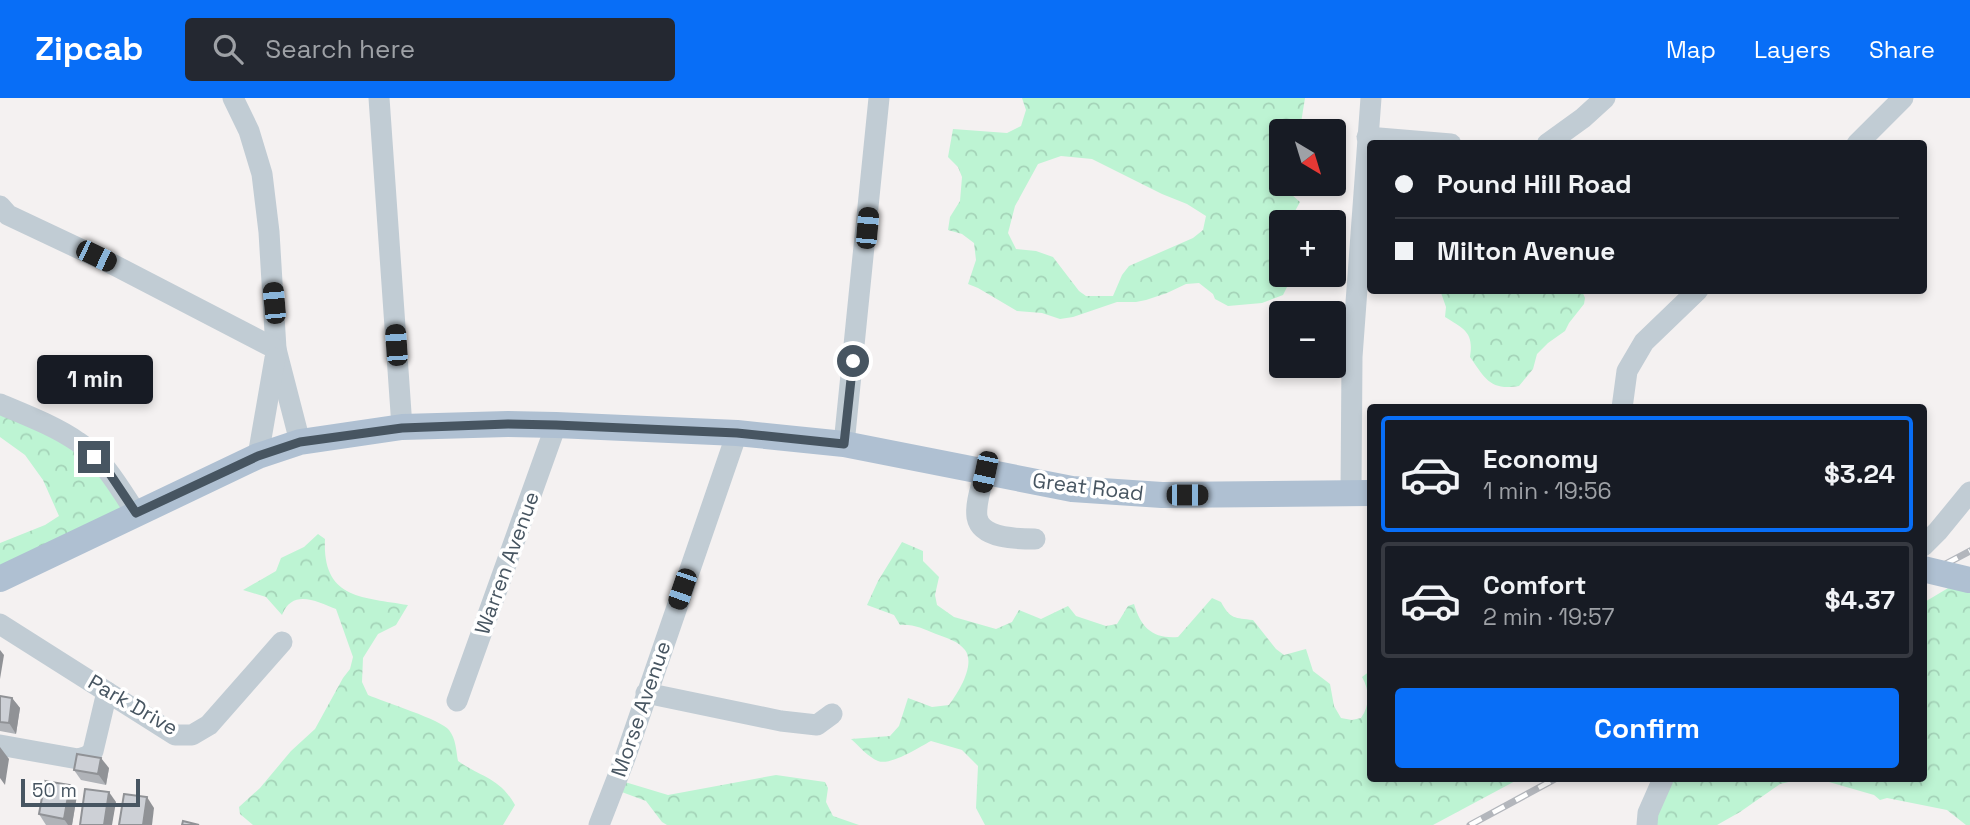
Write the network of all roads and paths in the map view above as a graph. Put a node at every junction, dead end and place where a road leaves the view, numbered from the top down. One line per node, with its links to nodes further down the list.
1 (233, 98): 13 (street)
2 (379, 98): 17 (street)
3 (879, 98): 20 (street)
4 (1371, 98): 7 (street)
5 (1605, 98): 9 (street)
6 (1903, 98): 10 (street)
7 (1367, 137): 8 (street); 24 (street)
8 (1403, 140)
9 (1553, 140)
10 (1861, 140)
11 (0, 206): 13 (street)
12 (1694, 294): 15 (street)
13 (276, 349): 19 (street); 21 (street)
14 (0, 404): 25 (street)
15 (1623, 404)
16 (556, 425): 17 (main road, Great Road); 18 (main road, Great Road); 35 (street, Warren Avenue)
17 (402, 428): 19 (main road, Great Road)
18 (737, 433): 20 (main road, Great Road); 34 (street, Morse Avenue)
19 (300, 442): 21 (main road, Great Road)
20 (844, 444): 22 (main road, Great Road)
21 (258, 456): 25 (main road, Great Road)
22 (985, 472): 24 (main road, Great Road); 26 (street)
23 (1970, 492): 27 (street)
24 (1361, 493)
25 (136, 513): 29 (main road, Great Road)
26 (1035, 539)
27 (1927, 541)
28 (1927, 570): 30 (main road, bridge)
29 (0, 579)
30 (1969, 580)
31 (0, 624): 33 (street, Park Drive)
32 (282, 642): 33 (street, Park Drive)
33 (107, 692): 37 (street)
34 (646, 693): 36 (street); 39 (street, Morse Avenue)
35 (457, 701)
36 (832, 714)
37 (0, 745)
38 (1662, 782): 40 (street)
39 (598, 825)
40 (1647, 825)

